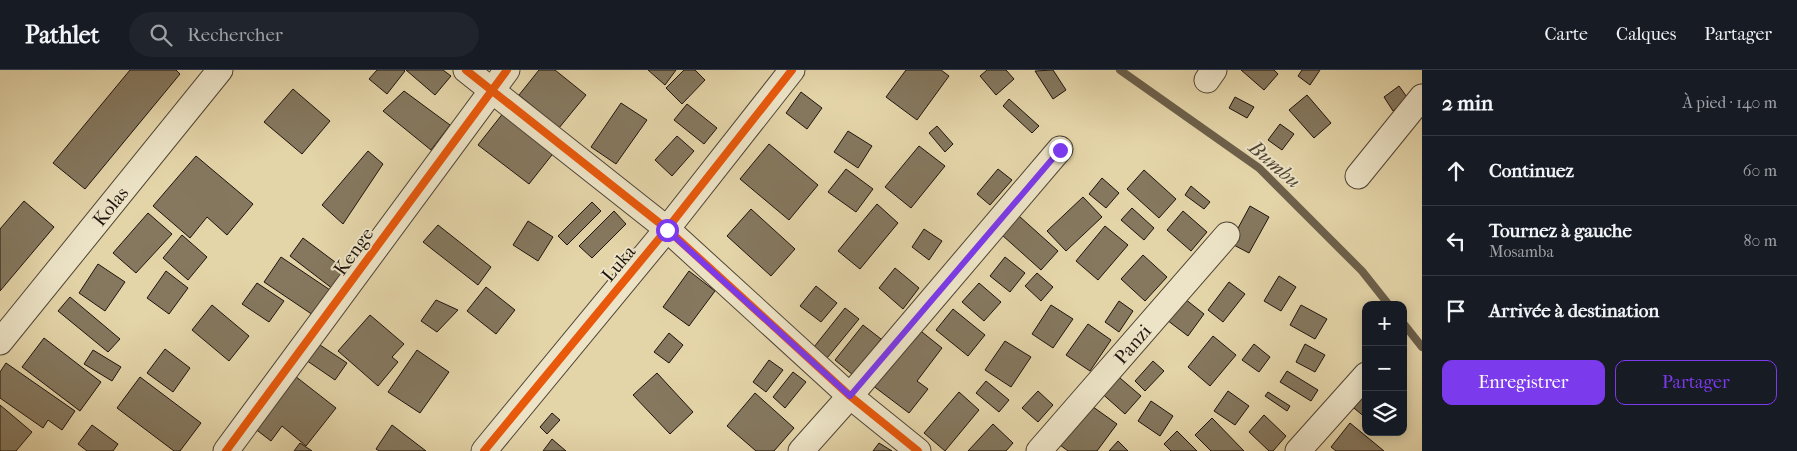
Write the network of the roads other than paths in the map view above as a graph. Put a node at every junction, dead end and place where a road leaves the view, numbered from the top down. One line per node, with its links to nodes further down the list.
1 (220, 70): 11 (street, Kolas)
2 (466, 70): 5 (street)
3 (507, 70): 5 (street, Kenge)
4 (792, 70): 9 (street, Luka)
5 (491, 90): 9 (street); 14 (street, Kenge)
6 (1422, 97): 8 (street)
7 (1060, 150): 13 (street)
8 (1358, 176)
9 (667, 230): 13 (street); 15 (street, Luka)
10 (1227, 235): 18 (street, Panzi)
11 (0, 342)
12 (1362, 379): 19 (street)
13 (850, 396): 16 (street); 17 (street)
14 (226, 451)
15 (484, 451)
16 (801, 451)
17 (918, 451)
18 (1039, 451)
19 (1298, 451)

